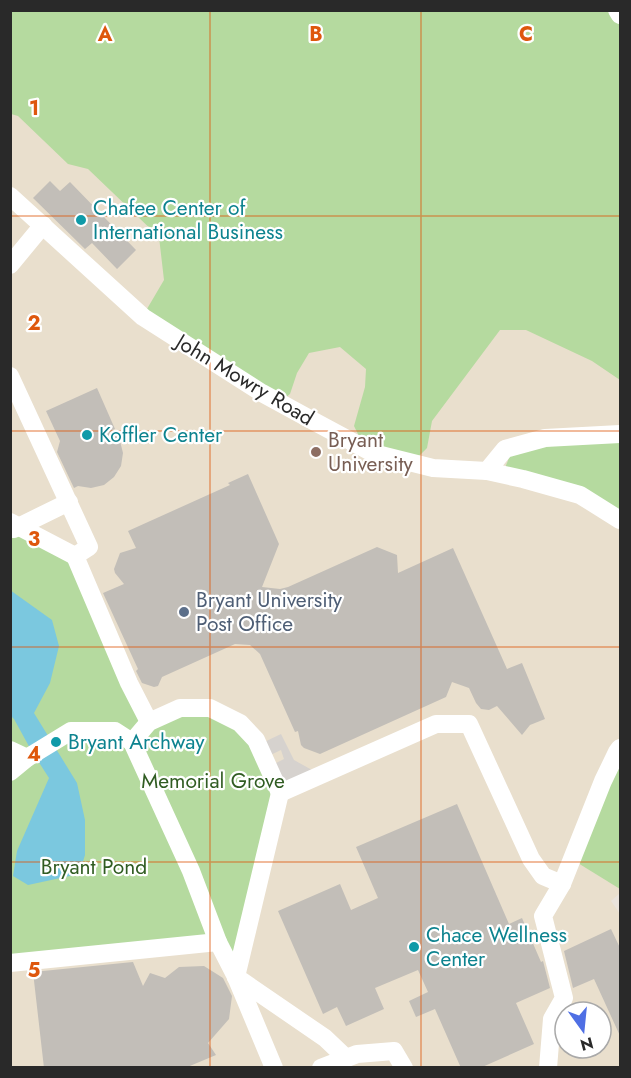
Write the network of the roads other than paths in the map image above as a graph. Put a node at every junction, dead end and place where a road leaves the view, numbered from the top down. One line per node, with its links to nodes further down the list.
1 (617, 10): 2 (street)
2 (621, 15)
3 (10, 196): 4 (street, John Mowry Road)
4 (44, 225): 5 (street); 8 (street, John Mowry Road)
5 (10, 266)
6 (10, 376): 9 (street)
7 (621, 434): 8 (street)
8 (487, 471): 10 (street, John Mowry Road)
9 (69, 502): 11 (street); 12 (street)
10 (621, 520)
11 (14, 526): 12 (street)
12 (75, 556): 13 (street)
13 (149, 722): 14 (street); 19 (street)
14 (132, 742): 17 (street); 21 (street)
15 (621, 748): 20 (street)
16 (10, 750): 17 (street)
17 (27, 758): 18 (street)
18 (10, 772)
19 (280, 793): 20 (street); 23 (street)
20 (562, 884): 28 (street)
21 (218, 942): 22 (street); 23 (street)
22 (10, 963)
23 (236, 977): 24 (street); 25 (street)
24 (345, 1057): 26 (street); 27 (street)
25 (274, 1068)
26 (321, 1068)
27 (404, 1068)
28 (548, 1068)

